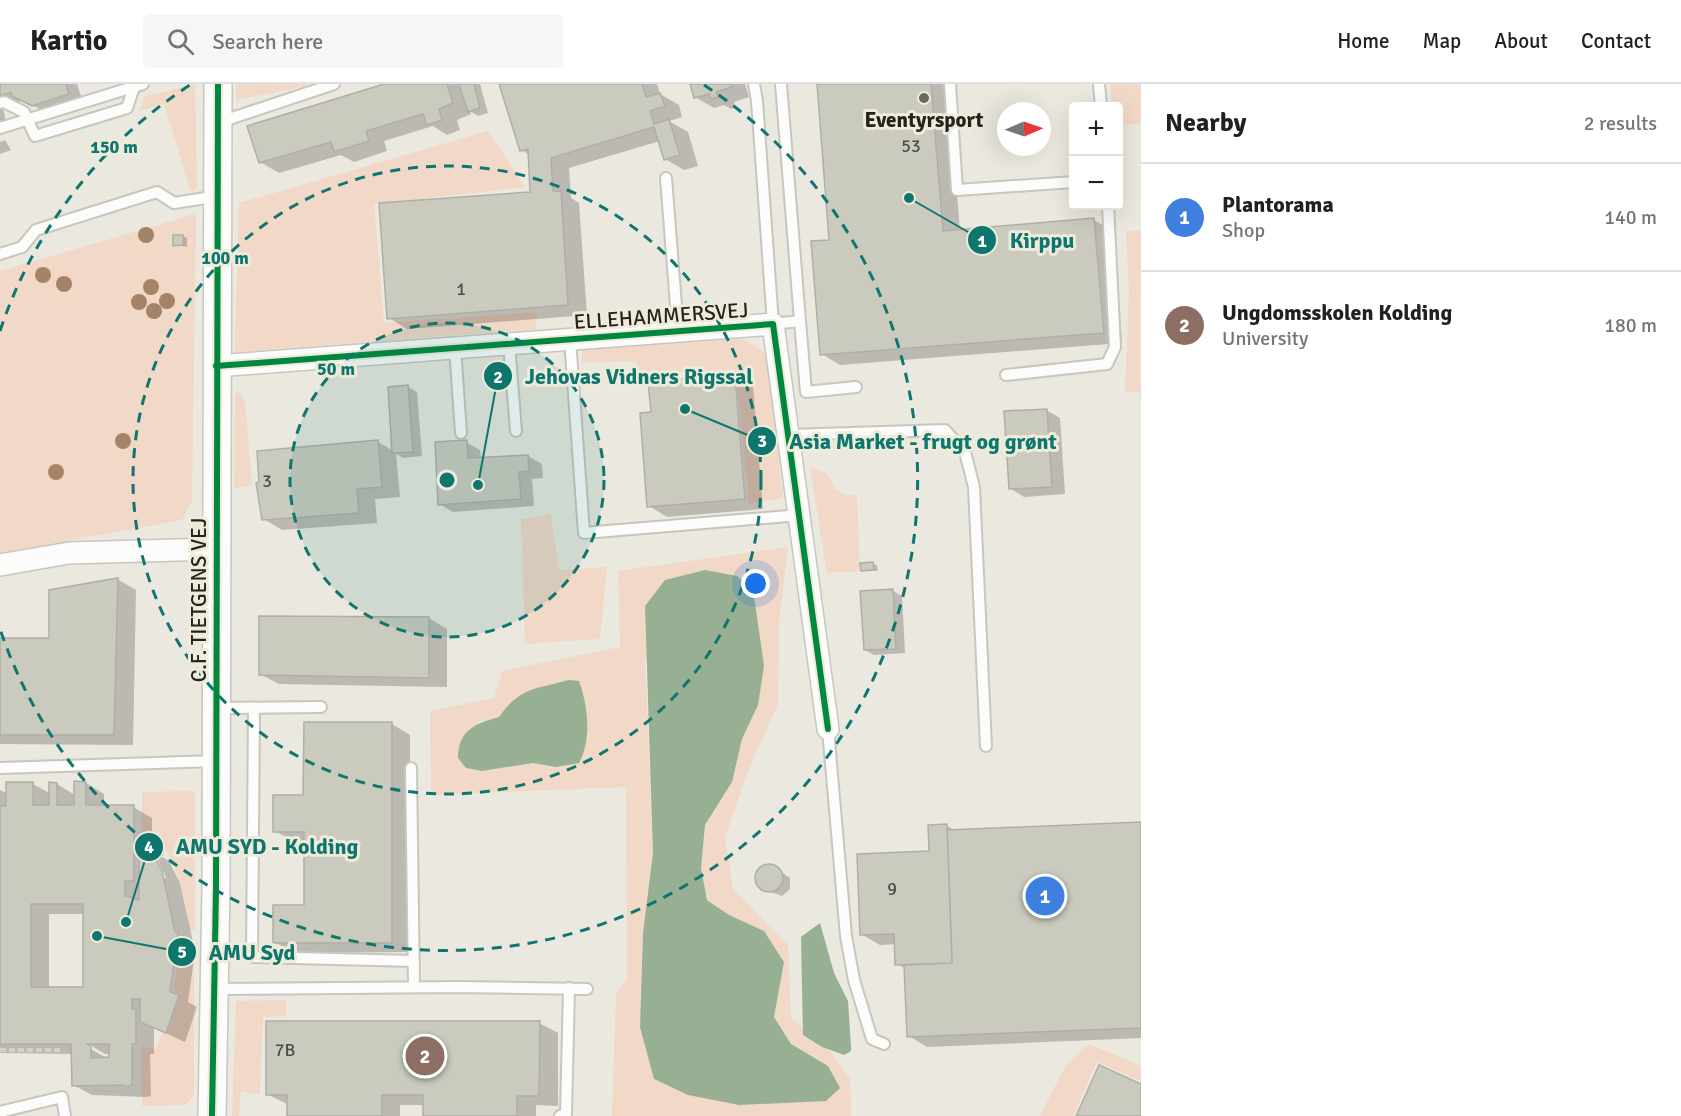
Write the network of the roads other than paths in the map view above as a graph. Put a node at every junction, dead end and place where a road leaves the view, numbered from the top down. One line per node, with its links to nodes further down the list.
1 (218, 84): 11 (street, C.F. TIETGENS VEJ)
2 (334, 84): 11 (lane)
3 (754, 84): 19 (lane, ELLEHAMMERSVEJ)
4 (781, 84): 18 (lane)
5 (950, 84): 14 (lane)
6 (1099, 84): 8 (lane)
7 (138, 86): 10 (lane); 10 (lane)
8 (1101, 102)
9 (0, 103): 10 (lane)
10 (28, 120): 12 (lane)
11 (217, 123): 15 (street, C.F. TIETGENS VEJ)
12 (0, 128)
13 (666, 178): 20 (lane)
14 (1069, 182)
15 (218, 196): 17 (lane); 24 (street, C.F. TIETGENS VEJ)
16 (1108, 210): 25 (lane)
17 (0, 254)
18 (800, 321): 19 (lane); 26 (lane)
19 (773, 324): 20 (street, ELLEHAMMERSVEJ); 29 (street, ELLEHAMMERSVEJ)
20 (678, 331): 21 (street, ELLEHAMMERSVEJ)
21 (570, 339): 22 (street, ELLEHAMMERSVEJ); 30 (lane)
22 (509, 344): 23 (street, ELLEHAMMERSVEJ); 27 (lane)
23 (455, 348): 24 (street, ELLEHAMMERSVEJ); 28 (lane)
24 (216, 366): 31 (street, C.F. TIETGENS VEJ)
25 (1006, 375)
26 (856, 387)
27 (516, 431)
28 (461, 433)
29 (789, 435): 30 (street, ELLEHAMMERSVEJ); 37 (lane)
30 (800, 515): 36 (street, ELLEHAMMERSVEJ)
31 (215, 549): 32 (street); 34 (street, C.F. TIETGENS VEJ)
32 (0, 565)
33 (321, 707): 35 (lane)
34 (215, 708): 35 (lane); 38 (street, C.F. TIETGENS VEJ)
35 (254, 708): 41 (lane)
36 (828, 729): 46 (lane)
37 (986, 746)
38 (216, 761): 39 (lane); 44 (street, C.F. TIETGENS VEJ)
39 (0, 768)
40 (411, 768): 41 (lane)
41 (414, 962): 42 (lane)
42 (414, 987): 43 (lane); 44 (lane)
43 (569, 988): 45 (lane); 50 (lane)
44 (215, 989): 49 (street, C.F. TIETGENS VEJ)
45 (587, 989)
46 (884, 1044)
47 (0, 1112): 48 (lane)
48 (65, 1116)
49 (212, 1116)
50 (560, 1116)

